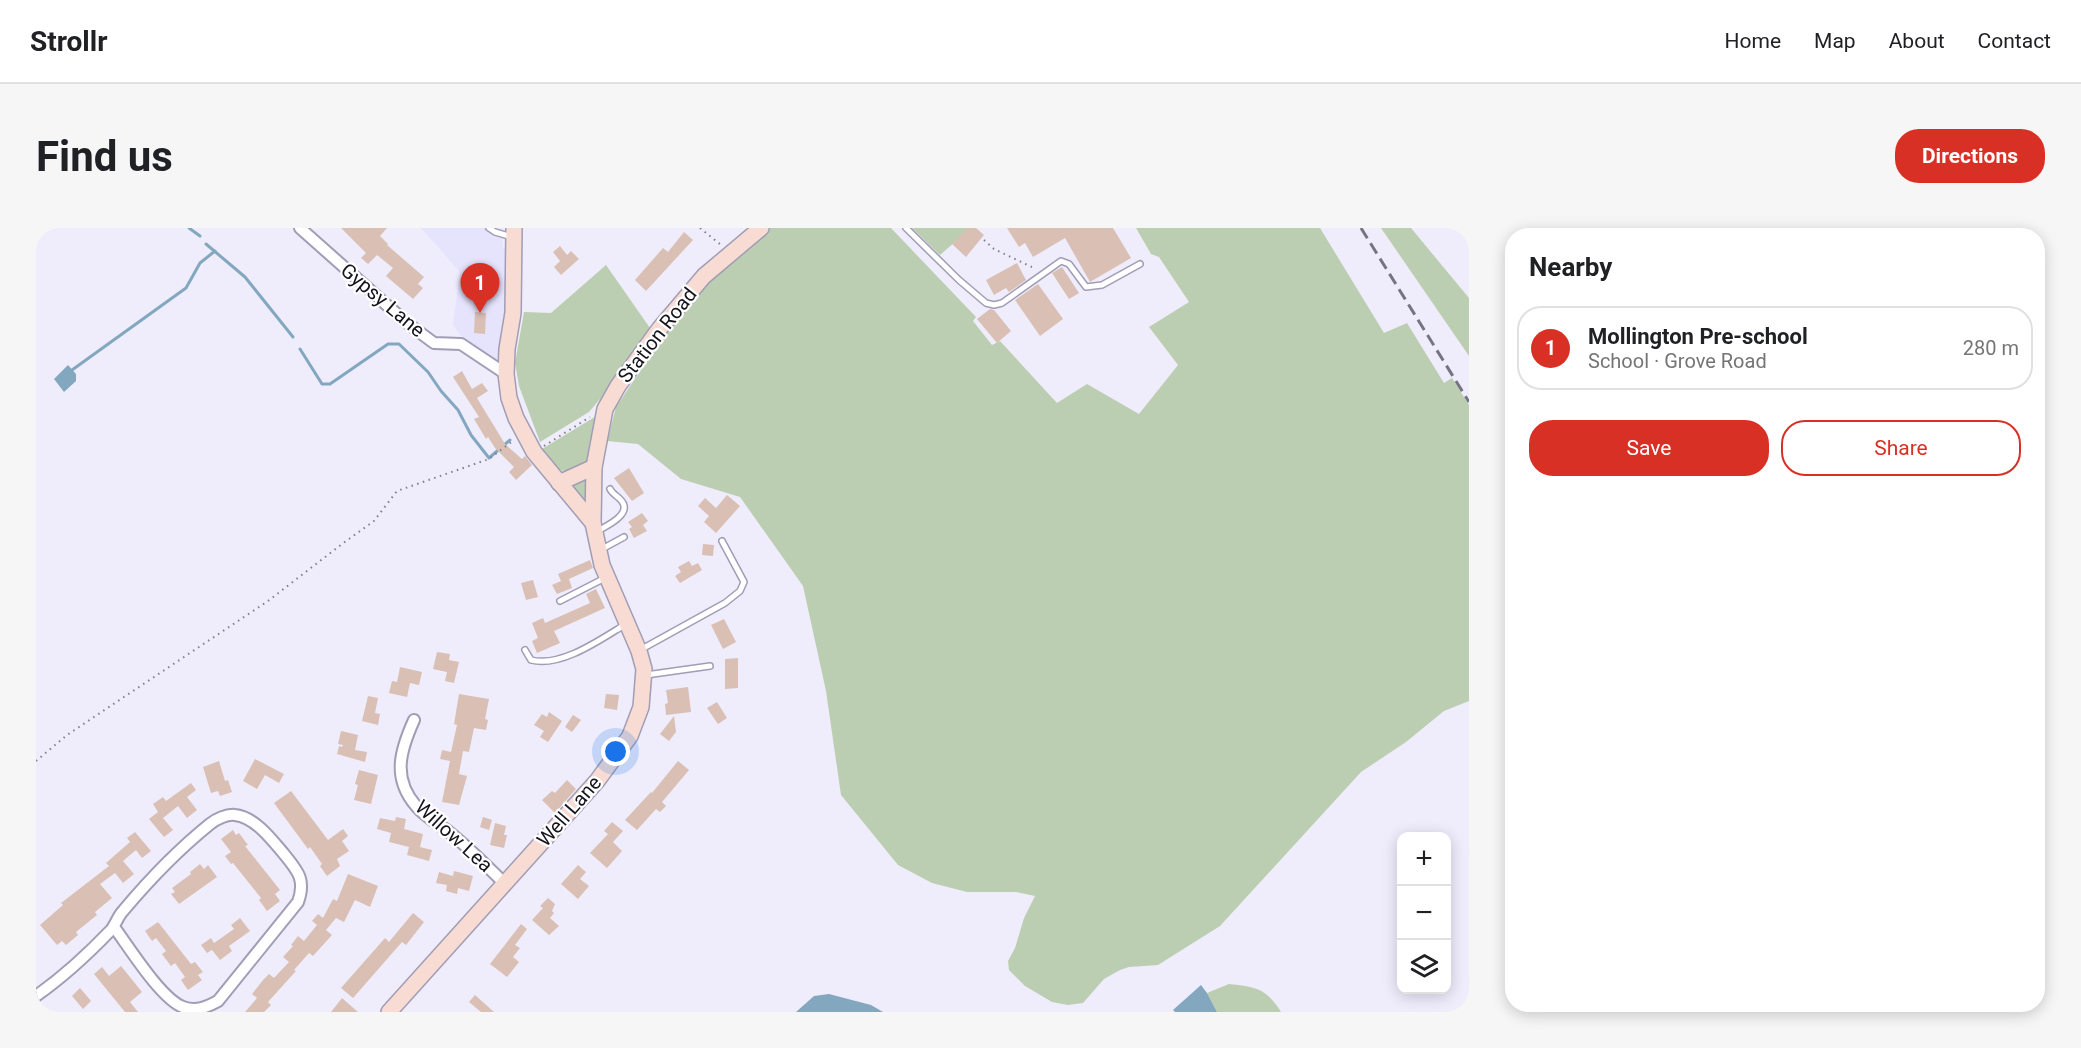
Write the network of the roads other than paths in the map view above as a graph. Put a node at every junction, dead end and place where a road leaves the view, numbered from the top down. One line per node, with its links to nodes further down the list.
1 (300, 228): 7 (street, Gypsy Lane)
2 (489, 228): 5 (lane)
3 (761, 228): 8 (street, Station Road)
4 (906, 228): 6 (lane)
5 (514, 232): 7 (street)
6 (1140, 264)
7 (506, 374): 9 (street)
8 (594, 467): 9 (street); 11 (street, Well Lane)
9 (559, 483): 11 (street)
10 (610, 489): 11 (lane)
11 (594, 528): 14 (street, Well Lane)
12 (624, 537): 14 (lane)
13 (722, 541): 19 (lane)
14 (597, 552): 15 (street, Well Lane)
15 (606, 578): 16 (lane); 17 (street, Well Lane)
16 (560, 601)
17 (627, 623): 18 (lane); 19 (street, Well Lane)
18 (525, 650)
19 (639, 651): 21 (street, Well Lane)
20 (710, 666): 21 (lane)
21 (644, 675): 23 (street, Well Lane)
22 (414, 720): 23 (street, Willow Lea)
23 (504, 883): 26 (street, Well Lane)
24 (114, 927): 24 (street); 25 (street)
25 (36, 996)
26 (389, 1012)

